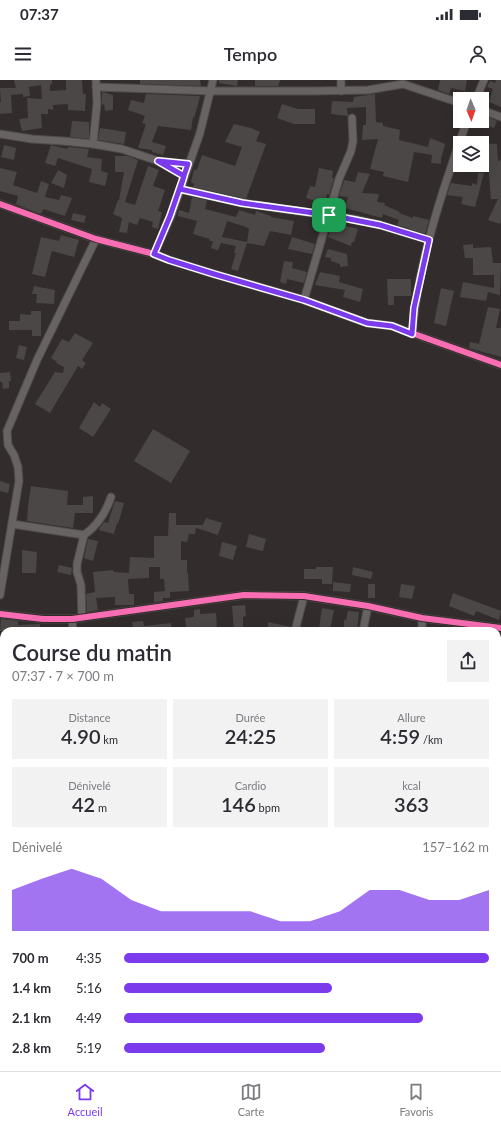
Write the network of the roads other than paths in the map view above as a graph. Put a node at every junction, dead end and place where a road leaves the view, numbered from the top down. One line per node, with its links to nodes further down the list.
1 (213, 80): 5 (street)
2 (341, 80): 6 (street)
3 (484, 80): 7 (street)
4 (96, 84): 5 (street); 14 (street)
5 (211, 91): 6 (street); 16 (street)
6 (341, 91): 8 (street)
7 (479, 92)
8 (453, 101)
9 (489, 112): 10 (street)
10 (501, 116)
11 (352, 118): 20 (street)
12 (465, 128): 22 (street)
13 (0, 134): 14 (street)
14 (93, 144): 15 (street)
15 (158, 161): 16 (street); 17 (street)
16 (188, 164): 17 (street)
17 (184, 176): 18 (street)
18 (180, 189): 20 (street); 23 (street)
19 (0, 204): 21 (street)
20 (329, 215): 22 (street); 24 (street)
21 (96, 239): 23 (street); 28 (street)
22 (429, 240): 25 (street)
23 (154, 254): 24 (street)
24 (304, 300): 25 (street)
25 (412, 334): 26 (street)
26 (501, 365)
27 (111, 497): 29 (street)
28 (12, 524): 29 (street); 30 (street)
29 (84, 535): 34 (street)
30 (0, 595)
31 (304, 596): 32 (street); 34 (street); 38 (street)
32 (368, 606): 35 (street); 39 (street)
33 (0, 614): 36 (street)
34 (82, 618): 36 (street)
35 (422, 618): 40 (street); 41 (street)
36 (72, 619): 37 (street)
37 (73, 627)
38 (296, 627)
39 (364, 627)
40 (422, 627)
41 (493, 627)

